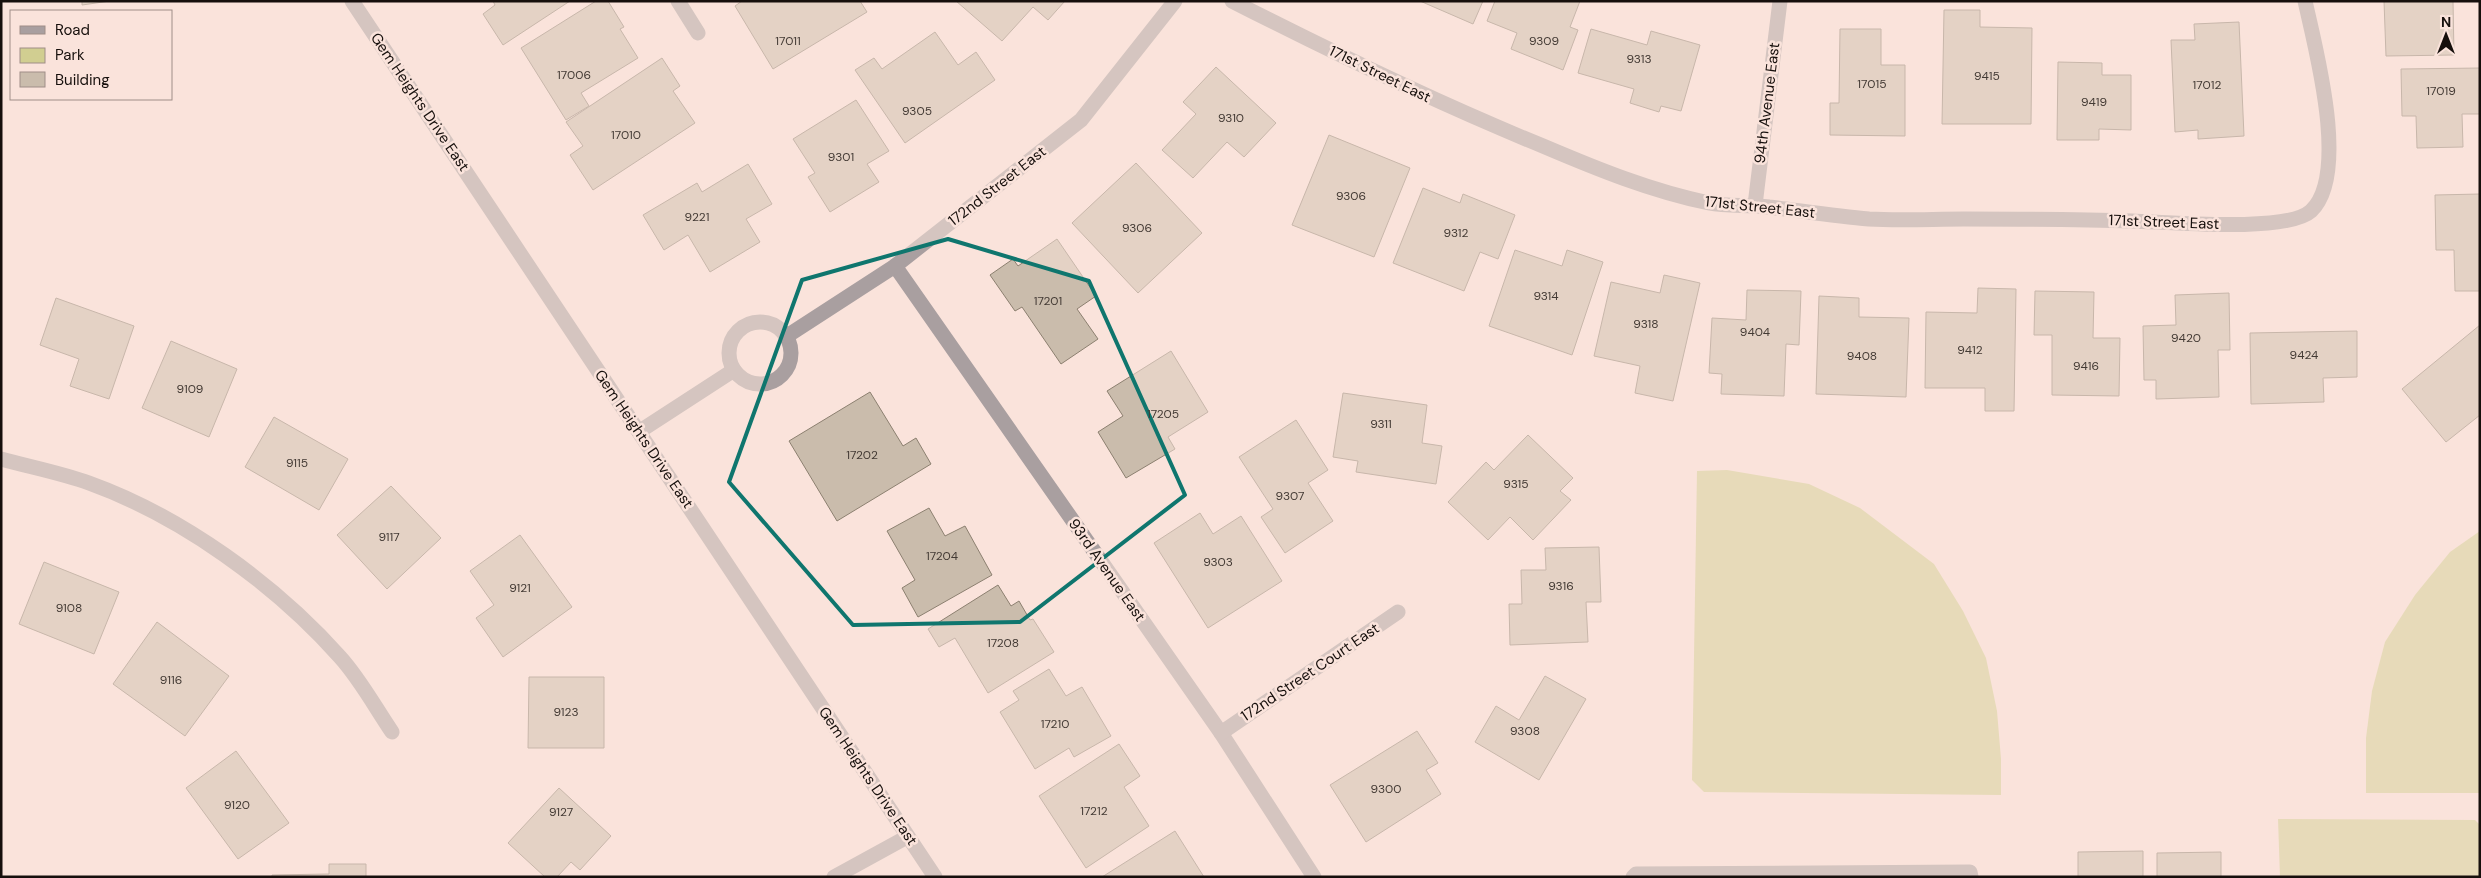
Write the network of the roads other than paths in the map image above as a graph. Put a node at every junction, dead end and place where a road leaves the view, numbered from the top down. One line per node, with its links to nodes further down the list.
1 (352, 1): 12 (street, Gem Heights Drive East)
2 (678, 1): 7 (street)
3 (1175, 1): 9 (street, 172nd Street East)
4 (1232, 1): 8 (street, 171st Street East)
5 (1780, 1): 8 (street, 94th Avenue East)
6 (2305, 1): 8 (street, 171st Street East)
7 (698, 33)
8 (1755, 205)
9 (894, 266): 10 (street, 172nd Street East); 16 (street, 93rd Avenue East)
10 (787, 336): 11 (street); 11 (street)
11 (734, 370): 12 (street)
12 (640, 431): 17 (street, Gem Heights Drive East)
13 (1, 458): 15 (street)
14 (1398, 612): 16 (street, 172nd Street Court East)
15 (392, 732)
16 (1221, 732): 21 (street, 93rd Avenue East)
17 (907, 837): 19 (street); 20 (street, Gem Heights Drive East)
18 (1861, 875): 22 (street); 23 (street)
19 (834, 877)
20 (935, 877)
21 (1314, 877)
22 (1634, 877)
23 (1970, 877)

